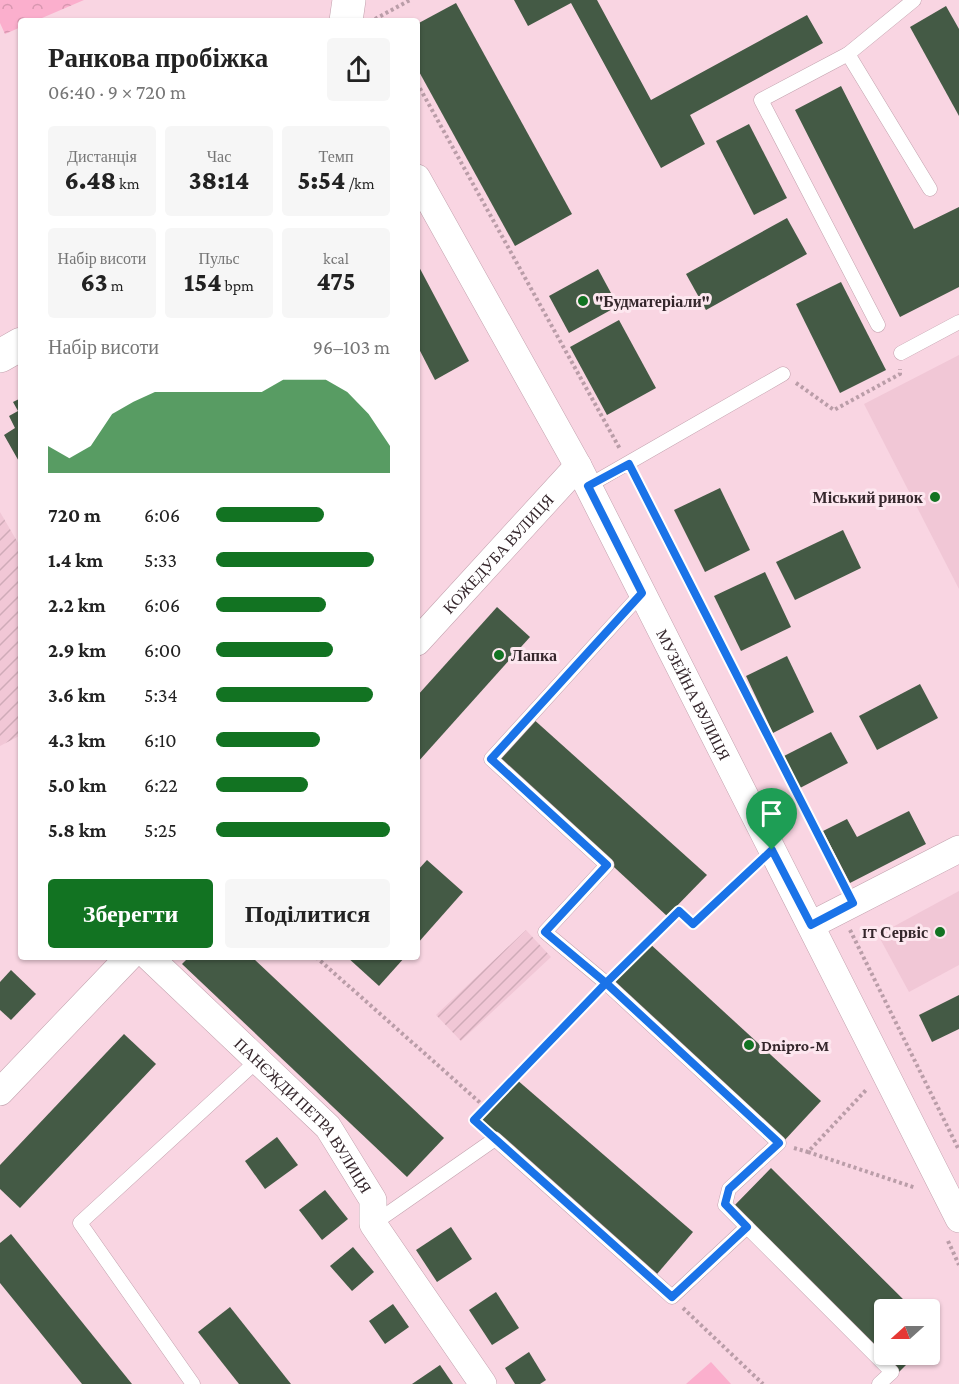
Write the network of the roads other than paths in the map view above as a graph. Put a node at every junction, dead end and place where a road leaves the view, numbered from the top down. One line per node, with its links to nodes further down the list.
1 (349, 0): 3 (street)
2 (914, 0): 4 (lane)
3 (346, 18)
4 (848, 54): 6 (lane); 8 (lane)
5 (420, 183): 13 (street, МУЗЕЙНА ВУЛИЦЯ)
6 (930, 189)
7 (959, 322): 10 (lane)
8 (878, 324)
9 (18, 346): 11 (street)
10 (901, 353)
11 (0, 356)
12 (783, 374): 13 (lane)
13 (583, 476): 14 (street, МУЗЕЙНА ВУЛИЦЯ); 15 (street, КОЖЕДУБА ВУЛИЦЯ)
14 (642, 593): 17 (street, МУЗЕЙНА ВУЛИЦЯ); 24 (lane)
15 (420, 639)
16 (959, 849): 17 (street)
17 (811, 925): 22 (street, МУЗЕЙНА ВУЛИЦЯ)
18 (126, 960): 21 (street)
19 (152, 960): 20 (street, ПАНЄЖДИ ПЕТРА ВУЛИЦЯ)
20 (259, 1059): 23 (street, ПАНЄЖДИ ПЕТРА ВУЛИЦЯ); 25 (lane)
21 (0, 1092)
22 (959, 1219)
23 (373, 1224): 24 (lane); 26 (street, ПАНЄЖДИ ПЕТРА ВУЛИЦЯ)
24 (747, 1227): 27 (lane)
25 (193, 1384)
26 (483, 1384)
27 (879, 1384)

